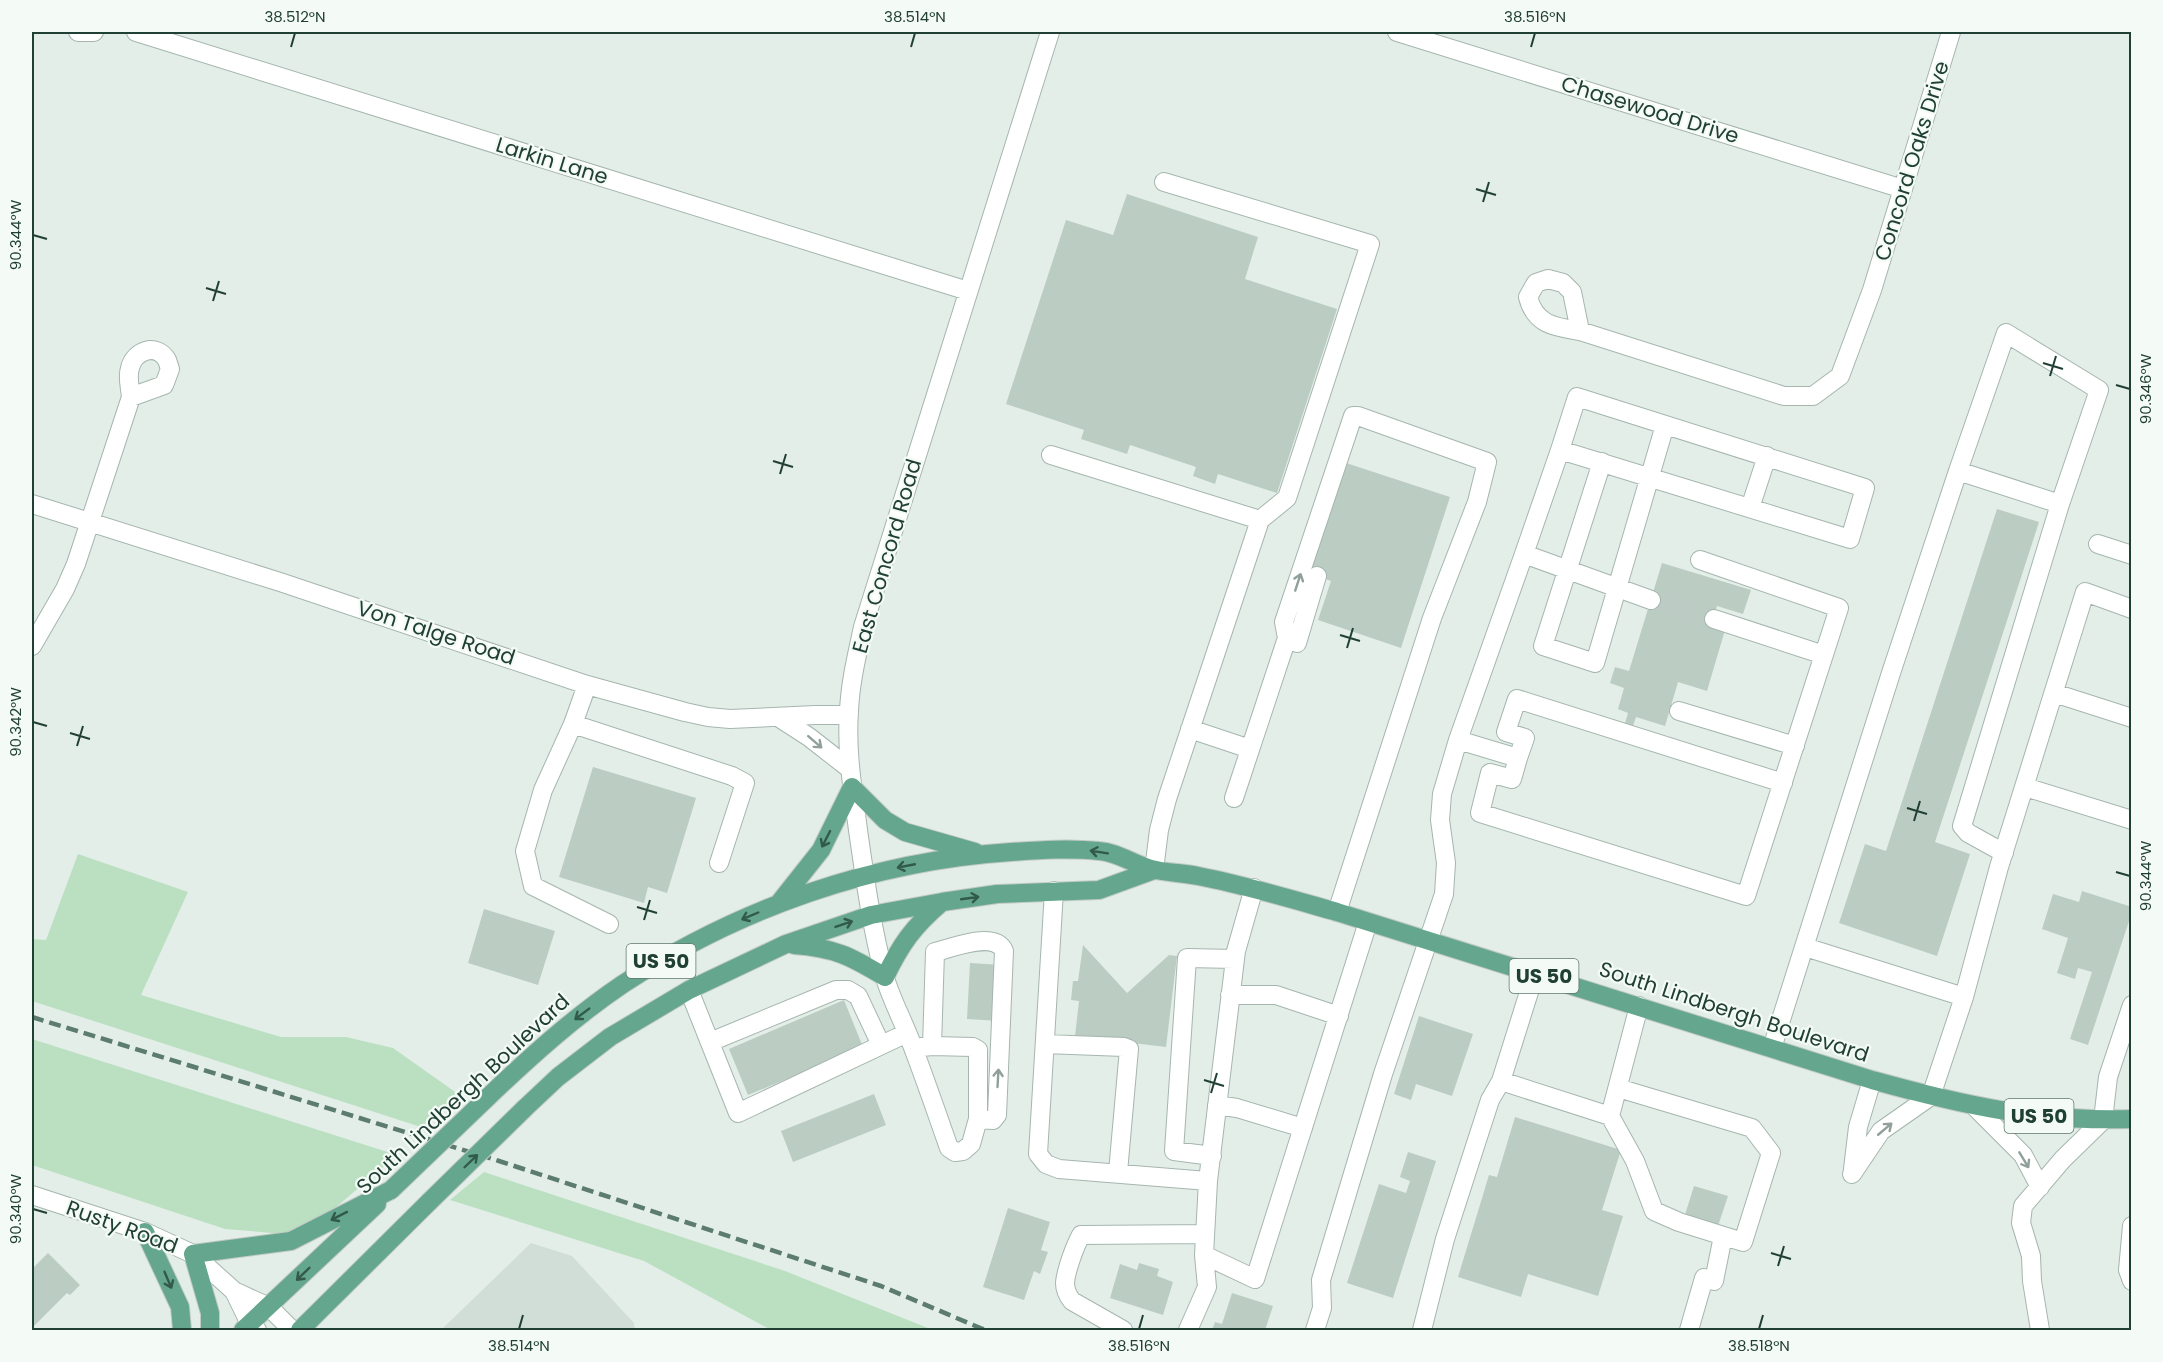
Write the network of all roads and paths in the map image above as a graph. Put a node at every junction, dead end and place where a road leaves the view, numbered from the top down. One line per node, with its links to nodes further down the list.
1 (78, 32): 2 (street)
2 (94, 32)
3 (136, 32): 9 (street, Larkin Lane)
4 (1050, 32): 9 (street, East Concord Road)
5 (1397, 32): 8 (street, Chasewood Drive)
6 (1952, 32): 8 (street, Concord Oaks Drive)
7 (1164, 182): 22 (street)
8 (1903, 189): 10 (street, Concord Oaks Drive)
9 (968, 291): 40 (street, East Concord Road)
10 (1580, 331)
11 (131, 397): 23 (street)
12 (1665, 424): 13 (street); 15 (street); 18 (street)
13 (1560, 450): 16 (street); 25 (street)
14 (1051, 455): 22 (street)
15 (1767, 456): 21 (street); 21 (street)
16 (1602, 462): 18 (street); 28 (street)
17 (1958, 471): 20 (street); 20 (street); 69 (street)
18 (1648, 476): 21 (street); 30 (street)
19 (32, 504): 23 (street, Von Talge Road)
20 (2060, 504): 54 (street)
21 (1750, 508)
22 (1260, 520): 44 (street)
23 (90, 522): 35 (street); 37 (street, Von Talge Road)
24 (2098, 544): 26 (street)
25 (1524, 554): 28 (street); 45 (street)
26 (2132, 555)
27 (1700, 560): 36 (street)
28 (1567, 570): 30 (street); 30 (street)
29 (1317, 576): 34 (street)
30 (1618, 588): 31 (street)
31 (1651, 600)
32 (2132, 609): 38 (street)
33 (1714, 619): 36 (street)
34 (1292, 641): 47 (street); 63 (street, one-way to 63)
35 (32, 646)
36 (1824, 655): 46 (street)
37 (587, 685): 41 (street, Von Talge Road); 43 (street)
38 (2054, 693): 42 (street); 51 (street)
39 (1679, 711): 46 (street)
40 (848, 715): 41 (street, Von Talge Road); 49 (street, East Concord Road)
41 (778, 717): 49 (street, one-way to 49)
42 (2132, 718)
43 (573, 724): 56 (street); 66 (street)
44 (1188, 735): 47 (street); 57 (street)
45 (1458, 740): 48 (street); 67 (street)
46 (1795, 746): 50 (street)
47 (1249, 754): 52 (street)
48 (1518, 758): 50 (street); 50 (street)
49 (851, 778): 55 (main road); 58 (street, East Concord Road); 62 (main road, one-way to 62)
50 (1783, 783)
51 (2025, 787): 53 (street); 54 (street)
52 (1234, 798)
53 (2132, 820)
54 (2004, 853): 75 (street)
55 (983, 854): 57 (main road, South Lindbergh Boulevard / US 50, one-way to 55); 58 (main road, South Lindbergh Boulevard / US 50, one-way to 58)
56 (719, 863)
57 (1154, 870): 59 (main road, South Lindbergh Boulevard / US 50); 60 (main road, South Lindbergh Boulevard / US 50)
58 (864, 876): 62 (main road, South Lindbergh Boulevard / US 50); 64 (street, East Concord Road)
59 (1254, 888): 63 (main road, South Lindbergh Boulevard / US 50); 70 (street)
60 (1054, 891): 61 (main road, South Lindbergh Boulevard / US 50, one-way to 60); 81 (street)
61 (942, 902): 64 (main road, South Lindbergh Boulevard / US 50); 72 (main road)
62 (779, 903): 100 (main road, South Lindbergh Boulevard / US 50, one-way to 100, bridge)
63 (1337, 912): 65 (main road, South Lindbergh Boulevard / US 50)
64 (871, 915): 68 (main road, South Lindbergh Boulevard / US 50, one-way to 64); 72 (street, East Concord Road)
65 (1368, 922): 67 (main road, South Lindbergh Boulevard / US 50); 78 (street)
66 (609, 924)
67 (1428, 940): 71 (main road, South Lindbergh Boulevard / US 50); 120 (street)
68 (786, 944): 72 (main road); 73 (main road, South Lindbergh Boulevard / US 50)
69 (1805, 947): 75 (street); 84 (street)
70 (1235, 959): 74 (street); 96 (street)
71 (1536, 973): 77 (main road, South Lindbergh Boulevard / US 50); 86 (street)
72 (885, 977): 79 (street, East Concord Road)
73 (688, 990): 80 (street); 110 (main road, South Lindbergh Boulevard / US 50, one-way to 73, bridge)
74 (1230, 995): 78 (street); 89 (street)
75 (1964, 997): 88 (street)
76 (2132, 1005): 94 (street)
77 (1639, 1006): 84 (main road, South Lindbergh Boulevard / US 50); 87 (street)
78 (1339, 1016): 95 (street)
79 (910, 1040): 82 (street); 83 (street); 92 (street, East Concord Road)
80 (710, 1042): 82 (street); 82 (street)
81 (1045, 1044): 97 (street); 97 (street)
82 (881, 1045)
83 (932, 1046): 92 (street); 92 (street, one-way to 83)
84 (1772, 1048): 85 (main road, South Lindbergh Boulevard / US 50)
85 (1872, 1080): 88 (main road, South Lindbergh Boulevard / US 50); 88 (street, one-way to 88)
86 (1501, 1082): 91 (street); 121 (street)
87 (1618, 1088): 91 (street); 105 (street)
88 (1931, 1096): 90 (main road, South Lindbergh Boulevard / US 50)
89 (1217, 1105): 95 (street); 96 (street)
90 (1974, 1106): 94 (main road, South Lindbergh Boulevard / US 50); 99 (street, one-way to 99)
91 (1610, 1116): 105 (street)
92 (978, 1119)
93 (2132, 1119): 94 (main road, South Lindbergh Boulevard / US 50)
94 (2103, 1120): 99 (street)
95 (1304, 1128): 107 (street)
96 (1212, 1156): 98 (street)
97 (1118, 1172): 98 (street)
98 (1208, 1181): 104 (street)
99 (2040, 1187): 123 (street)
100 (391, 1190): 106 (main road, one-way to 106); 111 (main road, South Lindbergh Boulevard / US 50, one-way to 111)
101 (32, 1195): 103 (street, Rusty Road)
102 (2132, 1226): 108 (street)
103 (145, 1232): 106 (street, Rusty Road); 113 (main road, one-way to 113)
104 (1205, 1234): 107 (street); 118 (street)
105 (1723, 1236): 122 (street)
106 (192, 1254): 109 (street, Rusty Road); 114 (main road)
107 (1204, 1255): 119 (street)
108 (2132, 1281)
109 (234, 1291): 111 (street, Rusty Road); 112 (street, Rusty Road)
110 (328, 1302): 116 (main road, South Lindbergh Boulevard / US 50); 117 (main road)
111 (269, 1307): 112 (main road, South Lindbergh Boulevard / US 50); 115 (street, Rusty Road)
112 (250, 1328)
113 (182, 1330)
114 (210, 1330)
115 (292, 1330)
116 (300, 1330)
117 (321, 1330)
118 (1123, 1330)
119 (1188, 1330)
120 (1315, 1330)
121 (1422, 1330)
122 (1689, 1330)
123 (2040, 1330)

